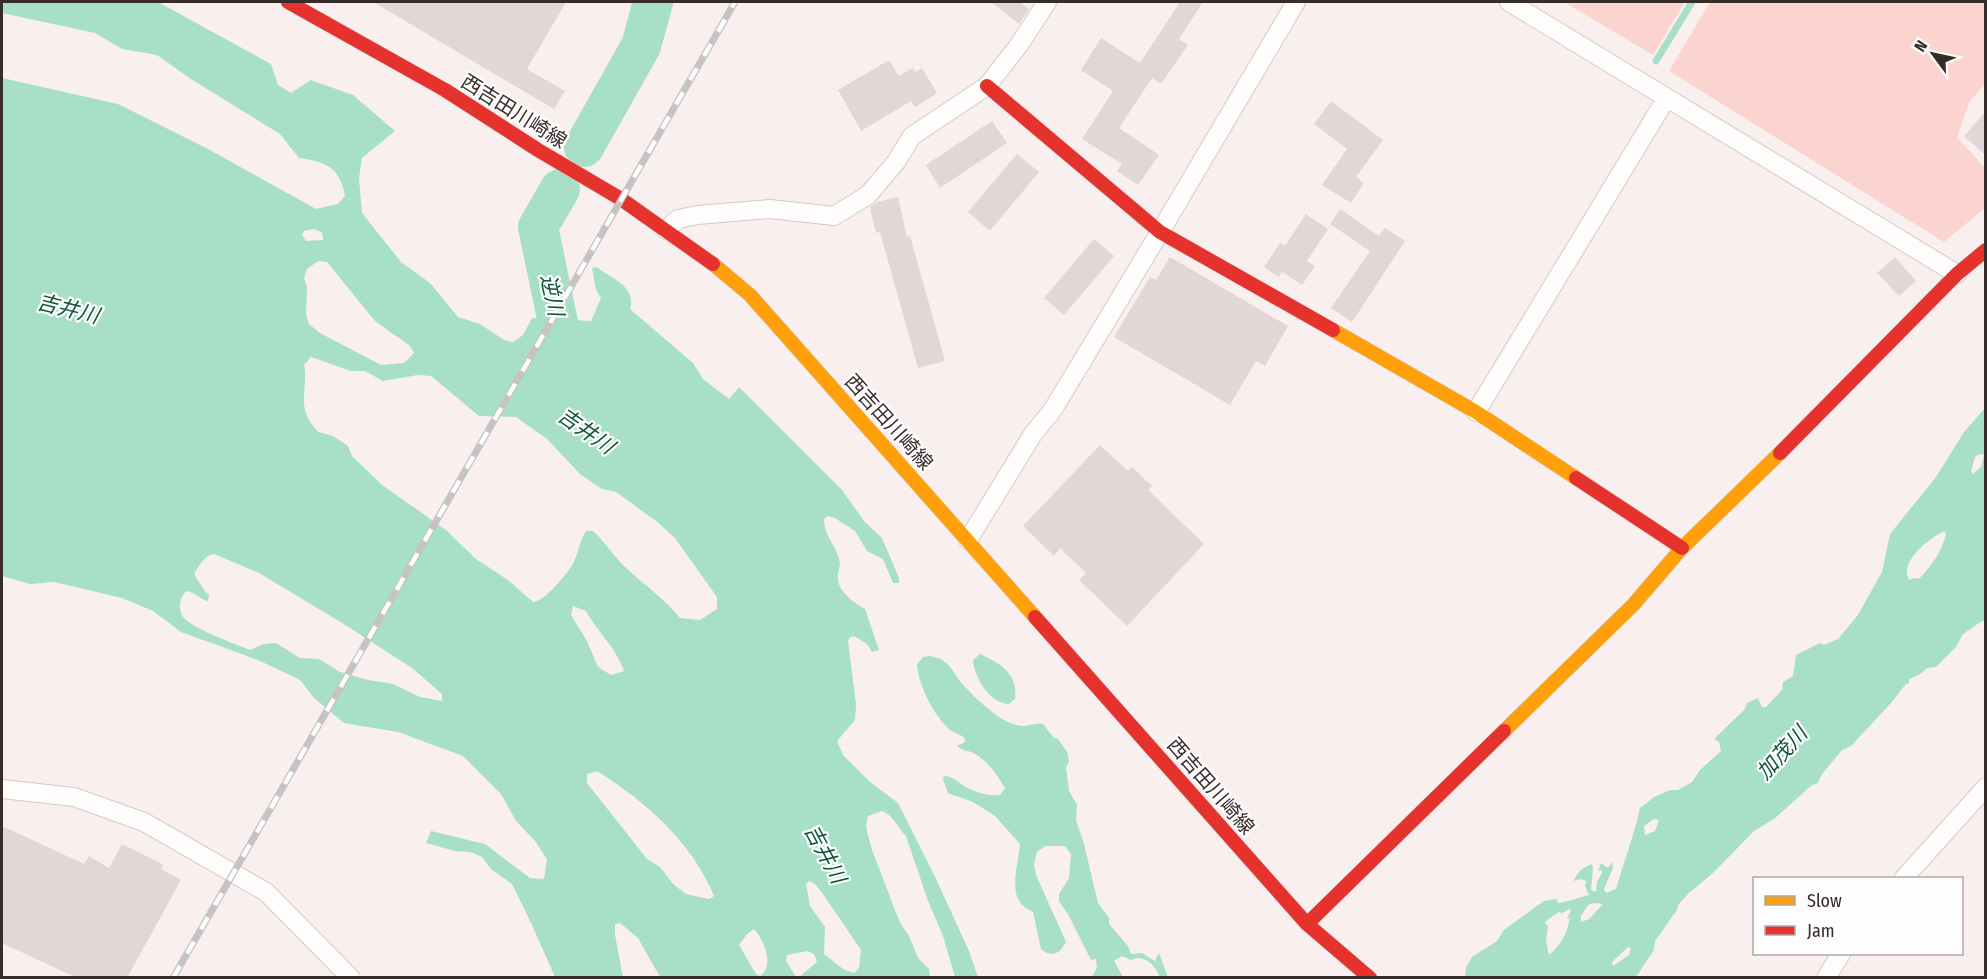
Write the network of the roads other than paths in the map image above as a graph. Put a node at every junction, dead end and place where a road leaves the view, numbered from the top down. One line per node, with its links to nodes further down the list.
1 (288, 2): 7 (street, 西吉田川崎線)
2 (1047, 2): 5 (street)
3 (1296, 2): 8 (street)
4 (1509, 2): 6 (street)
5 (987, 86): 7 (street); 8 (street)
6 (1666, 99): 10 (street); 11 (street)
7 (666, 230): 12 (street, 西吉田川崎線)
8 (1160, 232): 11 (street); 12 (street)
9 (1986, 250): 10 (street)
10 (1957, 274): 13 (street)
11 (1476, 412): 13 (street)
12 (968, 540): 17 (street, 西吉田川崎線)
13 (1682, 548): 17 (street)
14 (1986, 787): 16 (street)
15 (2, 789): 19 (street)
16 (1906, 877)
17 (1307, 924): 20 (street, 西吉田川崎線)
18 (1840, 955): 21 (street)
19 (351, 978)
20 (1370, 978)
21 (1826, 978)

